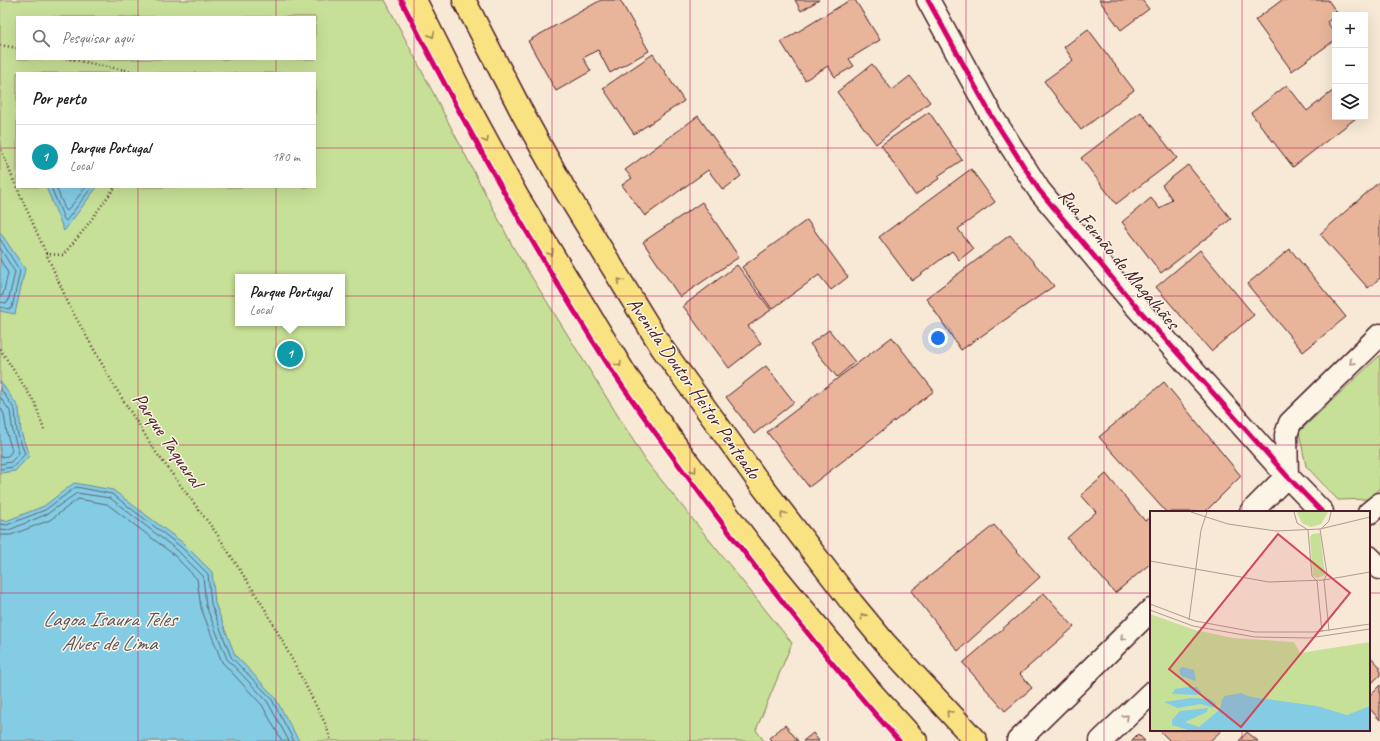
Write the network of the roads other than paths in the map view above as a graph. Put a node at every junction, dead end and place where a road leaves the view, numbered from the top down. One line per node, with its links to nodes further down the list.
1 (415, 0): 14 (main road, one-way to 14)
2 (464, 0): 15 (main road, Avenida Doutor Heitor Penteado, one-way to 2)
3 (928, 0): 5 (street, Rua Fernão de Magalhães)
4 (1380, 335): 5 (street, one-way to 5)
5 (1287, 476): 7 (street); 8 (street, Rua Fernão de Magalhães)
6 (1380, 504): 9 (street)
7 (1252, 511)
8 (1321, 511)
9 (1370, 512)
10 (1370, 558): 11 (street)
11 (1380, 568)
12 (1150, 611): 16 (street, one-way to 16)
13 (1150, 694): 17 (street, one-way to 13)
14 (916, 741)
15 (976, 741)
16 (1018, 741)
17 (1101, 741)

